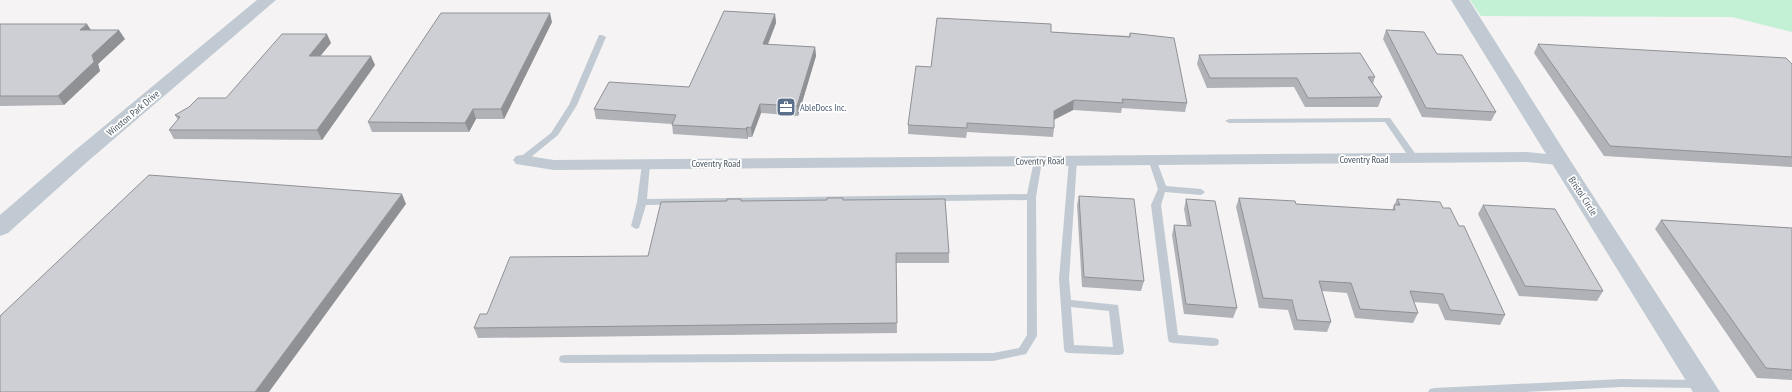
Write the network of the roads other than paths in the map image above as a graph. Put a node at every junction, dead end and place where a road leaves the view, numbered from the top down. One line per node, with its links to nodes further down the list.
1 (266, 0): 17 (street, Winston Park Drive)
2 (1460, 0): 9 (street, Bristol Circle)
3 (602, 37): 7 (lane)
4 (1229, 121): 5 (lane)
5 (1414, 158): 6 (street, Coventry Road); 9 (street, Coventry Road)
6 (1152, 159): 8 (street, Coventry Road); 12 (lane)
7 (522, 160): 11 (street, Coventry Road)
8 (1073, 160): 10 (street, Coventry Road); 18 (lane)
9 (1559, 160): 21 (street, Bristol Circle)
10 (1038, 161): 11 (street, Coventry Road); 14 (lane)
11 (646, 164): 15 (lane)
12 (1162, 189): 13 (lane); 19 (lane)
13 (1202, 192)
14 (1031, 197): 15 (lane); 20 (lane)
15 (642, 202): 16 (lane)
16 (636, 226)
17 (0, 228)
18 (1065, 303): 18 (lane)
19 (1214, 342)
20 (564, 359)
21 (1705, 388): 22 (lane)
22 (1434, 392)

